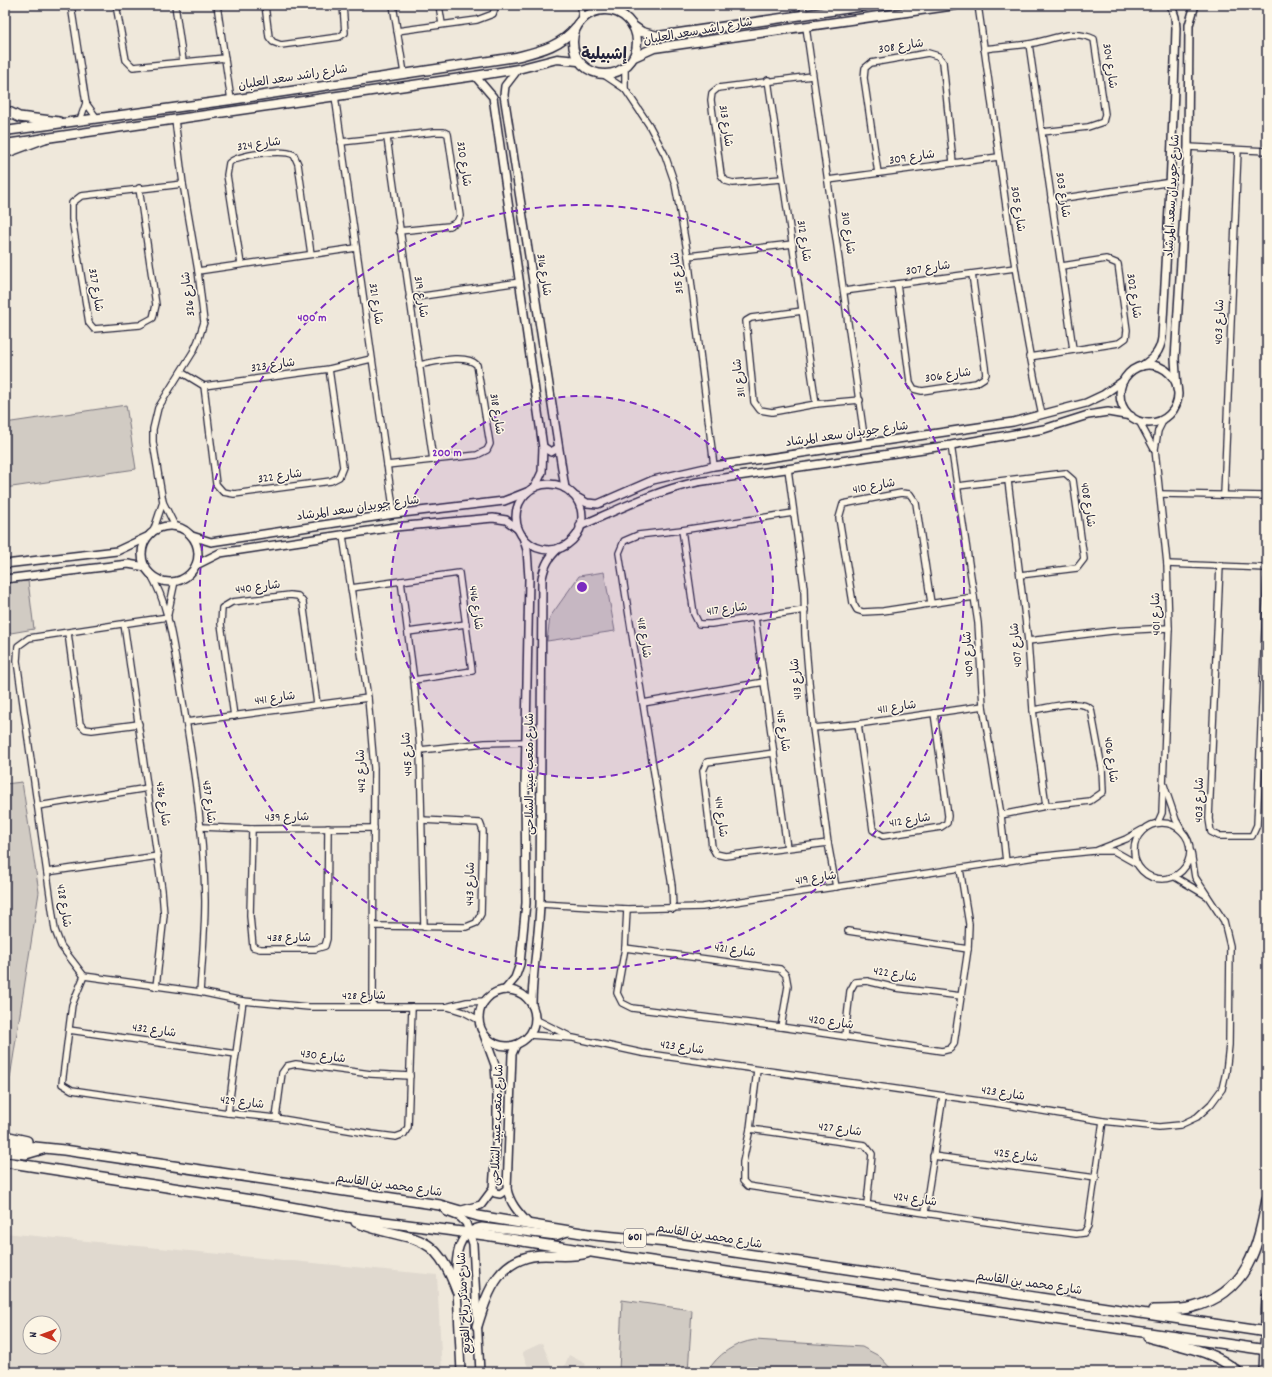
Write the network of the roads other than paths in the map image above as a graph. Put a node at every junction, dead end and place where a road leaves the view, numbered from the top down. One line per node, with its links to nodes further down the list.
1 (71, 5): 47 (street)
2 (116, 5): 33 (street)
3 (175, 5): 33 (street)
4 (217, 5): 32 (street)
5 (265, 5): 6 (street)
6 (343, 5)
7 (392, 5): 28 (street)
8 (439, 5): 24 (street)
9 (496, 5): 24 (street)
10 (581, 5): 22 (street)
11 (589, 5): 20 (street)
12 (803, 5): 21 (street)
13 (872, 5): 19 (main road, شارع راشد سعد العلبان)
14 (956, 5): 18 (main road, شارع راشد سعد العلبان)
15 (978, 5): 30 (street, شارع 305)
16 (1171, 5): 68 (street, شارع جويدان سعد المرشاد)
17 (1195, 5): 59 (street, شارع جويدان سعد المرشاد)
18 (945, 6): 23 (main road, شارع راشد سعد العلبان)
19 (844, 9): 21 (main road, شارع راشد سعد العلبان); 23 (main road)
20 (606, 10): 22 (main road); 25 (main road)
21 (804, 15): 25 (main road, شارع راشد سعد العلبان)
22 (582, 19): 26 (main road)
23 (846, 22): 27 (main road, شارع راشد سعد العلبان)
24 (442, 24): 28 (street)
25 (632, 25): 31 (main road)
26 (576, 27): 34 (main road); 37 (main road, شارع راشد سعد العلبان)
27 (806, 27): 31 (main road, شارع راشد سعد العلبان); 40 (street, شارع 310)
28 (397, 31): 37 (street)
29 (1029, 44): 30 (street, شارع 304); 54 (street, شارع 303); 54 (street, شارع 304)
30 (984, 49): 63 (street, شارع 305)
31 (634, 57): 35 (main road)
32 (225, 58): 33 (street); 46 (street)
33 (183, 61)
34 (578, 61): 36 (main road, شارع راشد سعد العلبان); 38 (main road)
35 (625, 68): 38 (main road); 42 (street)
36 (518, 69): 39 (main road, شارع راشد سعد العلبان); 43 (street)
37 (404, 73): 46 (main road, شارع راشد سعد العلبان)
38 (604, 75): 42 (street, شارع 315)
39 (475, 76): 44 (main road, شارع راشد سعد العلبان); 45 (street)
40 (812, 76): 41 (street, شارع 313); 67 (street, شارع 310)
41 (768, 80): 66 (street, شارع 312); 66 (street, شارع 313)
42 (625, 89): 76 (street, شارع 315)
43 (504, 94): 45 (street); 106 (street, شارع 316)
44 (335, 96): 51 (main road, شارع راشد سعد العلبان); 57 (street, شارع 321)
45 (493, 97): 82 (street, شارع 316)
46 (232, 100): 49 (main road, شارع راشد سعد العلبان)
47 (86, 103): 49 (street); 50 (street)
48 (5, 110): 52 (main road)
49 (96, 117): 50 (main road, شارع راشد سعد العلبان)
50 (80, 120): 52 (main road, شارع راشد سعد العلبان)
51 (175, 120): 55 (main road, شارع راشد سعد العلبان); 69 (street, شارع 326)
52 (60, 122): 53 (main road, شارع راشد سعد العلبان)
53 (5, 131)
54 (1042, 132): 71 (street, شارع 303)
55 (45, 138): 58 (main road, شارع راشد سعد العلبان); 62 (main road)
56 (387, 138): 57 (street, شارع 320); 72 (street, شارع 319); 72 (street, شارع 320)
57 (341, 142): 74 (street, شارع 321)
58 (5, 144)
59 (1188, 147): 60 (street); 96 (street, شارع جويدان سعد المرشاد)
60 (1238, 150): 61 (street); 119 (street, شارع 403)
61 (1267, 151)
62 (5, 153)
63 (998, 157): 64 (street, شارع 309); 79 (street, شارع 305)
64 (953, 163): 65 (street, شارع 309); 65 (street, شارع 308)
65 (878, 173): 67 (street, شارع 309)
66 (782, 179): 73 (street, شارع 312)
67 (828, 180): 84 (street, شارع 310)
68 (1172, 182): 71 (street); 91 (street, شارع جويدان سعد المرشاد)
69 (183, 184): 70 (street, شارع 327); 80 (street, شارع 326)
70 (140, 188): 70 (street, شارع 327)
71 (1051, 200): 78 (street, شارع 303)
72 (399, 231): 85 (street, شارع 319)
73 (793, 244): 76 (street); 86 (street, شارع 312)
74 (356, 248): 75 (street); 89 (street, شارع 321)
75 (311, 254): 77 (street); 77 (street, شارع 324)
76 (688, 256): 110 (street, شارع 315)
77 (241, 264): 80 (street)
78 (1062, 266): 87 (street, شارع 303); 87 (street, شارع 302)
79 (1015, 268): 81 (street, شارع 307); 88 (street, شارع 305)
80 (198, 271): 93 (street, شارع 326)
81 (972, 274): 83 (street, شارع 307); 83 (street, شارع 306)
82 (520, 282): 85 (street); 105 (street, شارع 316)
83 (897, 284): 84 (street, شارع 307)
84 (844, 291): 97 (street, شارع 310)
85 (409, 298): 90 (street, شارع 319)
86 (802, 311): 98 (street, شارع 312); 98 (street, شارع 311)
87 (1073, 349): 88 (street, شارع 302)
88 (1029, 356): 99 (street, شارع 305)
89 (371, 359): 92 (street, شارع 323); 109 (street, شارع 321)
90 (419, 365): 108 (street, شارع 319); 108 (street, شارع 318)
91 (1142, 366): 94 (street); 96 (street)
92 (329, 369): 95 (street, شارع 323); 95 (street, شارع 322)
93 (181, 372): 95 (street); 121 (street, شارع 326)
94 (1123, 381): 99 (street, شارع جويدان سعد المرشاد); 100 (street)
95 (204, 386)
96 (1178, 389): 101 (street)
97 (860, 400): 98 (street, شارع 311); 103 (street, شارع 310)
98 (816, 404)
99 (1042, 415): 103 (street, شارع جويدان سعد المرشاد)
100 (1131, 416): 102 (street); 104 (street, شارع جويدان سعد المرشاد)
101 (1164, 419): 102 (street); 107 (street, شارع 401)
102 (1139, 421): 107 (street, شارع 401)
103 (865, 444): 110 (street, شارع جويدان سعد المرشاد)
104 (951, 445): 111 (street, شارع جويدان سعد المرشاد); 113 (street, شارع 409)
105 (543, 447): 106 (street); 114 (street, شارع 316)
106 (558, 448): 115 (street, شارع 316)
107 (1155, 449): 117 (street, شارع 401)
108 (433, 460): 109 (street, شارع 318)
109 (387, 466): 123 (street, شارع 321)
110 (714, 466): 118 (street, شارع جويدان سعد المرشاد)
111 (788, 469): 122 (street, شارع 413); 125 (street, شارع جويدان سعد المرشاد)
112 (1008, 481): 113 (street, شارع 408); 142 (street, شارع 407); 142 (street, شارع 408)
113 (958, 486): 149 (street, شارع 409)
114 (535, 487): 115 (street); 116 (street)
115 (565, 488): 118 (street)
116 (527, 492): 123 (street, شارع جويدان سعد المرشاد); 126 (street)
117 (1160, 494): 119 (street); 136 (street, شارع 401)
118 (573, 495): 125 (street)
119 (1224, 495): 120 (street)
120 (1267, 496)
121 (163, 502): 124 (street, شارع 326); 128 (street, شارع 326)
122 (793, 512): 127 (street, شارع 418); 151 (street, شارع 413)
123 (394, 514): 129 (street, شارع جويدان سعد المرشاد)
124 (175, 526): 128 (street); 129 (street)
125 (580, 526): 133 (street)
126 (518, 529): 130 (street, شارع جويدان سعد المرشاد); 132 (street)
127 (682, 530): 153 (street, شارع 417); 163 (street, شارع 418)
128 (153, 532): 131 (street)
129 (192, 536): 137 (street)
130 (343, 536): 137 (street, شارع جويدان سعد المرشاد); 148 (street, شارع 442)
131 (147, 537): 134 (street); 139 (street)
132 (523, 537): 133 (street); 173 (street, شارع متعب عبيد الشلاحى)
133 (559, 548): 201 (street, شارع متعب عبيد الشلاحى)
134 (22, 562): 135 (street); 143 (street)
135 (5, 564)
136 (1167, 564): 138 (street); 156 (street, شارع 401)
137 (196, 565): 146 (street)
138 (1220, 565): 140 (street); 145 (street, شارع 403)
139 (146, 567): 141 (street); 143 (street)
140 (1267, 568)
141 (150, 573): 146 (street); 152 (street, شارع 437)
142 (1020, 575): 159 (street, شارع 407)
143 (24, 577): 144 (street)
144 (5, 579)
145 (1267, 580)
146 (175, 581): 152 (street, شارع 437)
147 (401, 581): 148 (street, شارع 446); 155 (street, شارع 446); 157 (street, شارع 445)
148 (351, 588): 162 (street, شارع 442)
149 (974, 597): 150 (street, شارع 410); 165 (street, شارع 409)
150 (931, 603): 150 (street, شارع 410)
151 (805, 610): 153 (street, شارع 417); 172 (street, شارع 413)
152 (168, 617): 154 (street, شارع 428); 169 (street, شارع 437)
153 (755, 617): 161 (street, شارع 415)
154 (124, 624): 158 (street, شارع 428); 170 (street, شارع 436)
155 (466, 624): 157 (street); 160 (street, شارع 446)
156 (1169, 628): 159 (street); 176 (street, شارع 401)
157 (408, 632): 160 (street, شارع 445)
158 (68, 633): 170 (street); 178 (street, شارع 428)
159 (1028, 642): 166 (street, شارع 407)
160 (414, 680): 174 (street, شارع 445)
161 (764, 682): 163 (street); 175 (street, شارع 415)
162 (368, 698): 164 (street, شارع 441); 185 (street, شارع 442)
163 (643, 702): 203 (street, شارع 418)
164 (317, 704): 168 (street, شارع 441); 168 (street, شارع 440)
165 (983, 706): 167 (street, شارع 411); 180 (street, شارع 409)
166 (1033, 710): 179 (street, شارع 407); 179 (street, شارع 406)
167 (934, 714): 171 (street, شارع 411); 171 (street, شارع 412)
168 (234, 716): 169 (street, شارع 441)
169 (186, 722): 183 (street, شارع 437)
170 (139, 724): 177 (street, شارع 436)
171 (858, 724): 172 (street, شارع 411)
172 (813, 728): 189 (street, شارع 413)
173 (526, 742): 174 (street); 211 (street, شارع متعب عبيد الشلاحى)
174 (420, 750): 181 (street, شارع 445)
175 (774, 753): 190 (street, شارع 415); 190 (street, شارع 414)
176 (1162, 778): 182 (street, شارع 401); 188 (street, شارع 401)
177 (148, 788): 178 (street); 193 (street, شارع 436)
178 (38, 806): 197 (street, شارع 428)
179 (1046, 806): 180 (street, شارع 406)
180 (1001, 815): 194 (street, شارع 409)
181 (422, 820): 205 (street, شارع 445); 205 (street, شارع 443)
182 (1158, 822): 187 (street); 188 (street)
183 (200, 827): 186 (street, شارع 439); 212 (street, شارع 437)
184 (328, 828): 185 (street, شارع 439); 186 (street, شارع 439); 186 (street, شارع 438)
185 (374, 828): 204 (street, شارع 442)
186 (252, 829)
187 (1143, 830): 191 (street, شارع 419); 195 (street)
188 (1183, 831): 192 (street)
189 (828, 843): 190 (street, شارع 414); 199 (street, شارع 413)
190 (788, 848)
191 (1094, 851): 194 (street, شارع 419); 195 (street, شارع 419)
192 (1191, 852): 198 (street); 200 (street, شارع 423)
193 (158, 856): 197 (street); 210 (street, شارع 436)
194 (1006, 862): 196 (street, شارع 419)
195 (1137, 864): 198 (street)
196 (960, 869): 199 (street, شارع 419); 208 (street, شارع 420)
197 (47, 872): 209 (street, شارع 428)
198 (1175, 877): 200 (street, شارع 423)
199 (836, 887): 203 (street, شارع 419)
200 (1210, 899): 235 (street, شارع 423)
201 (540, 904): 202 (street, شارع 419); 216 (street, شارع متعب عبيد الشلاحى)
202 (627, 909): 203 (street, شارع 419); 207 (street, شارع 420)
203 (674, 909)
204 (374, 926): 205 (street, شارع 443); 217 (street, شارع 442)
205 (424, 927)
206 (848, 931): 208 (street)
207 (625, 948): 222 (street, شارع 421); 222 (street, شارع 420)
208 (968, 949): 213 (street, شارع 420)
209 (84, 976): 210 (street, شارع 428); 223 (street, شارع 429)
210 (156, 987): 212 (street, شارع 428)
211 (505, 990): 215 (street); 216 (street)
212 (200, 992): 214 (street, شارع 428)
213 (961, 996): 226 (street, شارع 420); 226 (street, شارع 422)
214 (243, 1001): 217 (street, شارع 428); 229 (street)
215 (485, 1001): 218 (street, شارع 428); 221 (street)
216 (532, 1005): 220 (street)
217 (373, 1006): 219 (street, شارع 428)
218 (446, 1006): 219 (street, شارع 428); 221 (street, شارع 428)
219 (412, 1007): 231 (street, شارع 429)
220 (535, 1019): 225 (street); 227 (street, شارع 423)
221 (479, 1020): 224 (street)
222 (781, 1027): 226 (street, شارع 420)
223 (69, 1030): 229 (street, شارع 432); 233 (street, شارع 429)
224 (484, 1035): 228 (street); 247 (street, شارع متعب عبيد الشلاحى)
225 (529, 1035): 227 (street, شارع 423); 228 (street)
226 (845, 1036)
227 (573, 1038): 230 (street, شارع 423)
228 (516, 1045): 248 (street, شارع متعب عبيد الشلاحى)
229 (236, 1054): 233 (street)
230 (757, 1070): 232 (street, شارع 423); 236 (street, شارع 424)
231 (410, 1076): 234 (street, شارع 430); 234 (street, شارع 429)
232 (943, 1096): 235 (street, شارع 423); 242 (street)
233 (228, 1113): 234 (street, شارع 429)
234 (276, 1118)
235 (1103, 1121): 246 (street, شارع 424)
236 (750, 1129): 250 (street, شارع 427); 250 (street, شارع 424)
237 (5, 1136): 240 (main road)
238 (5, 1144): 239 (main road, شارع محمد بن القاسم / 601)
239 (44, 1148): 240 (main road, شارع محمد بن القاسم / 601); 241 (main road)
240 (64, 1150): 251 (main road, شارع محمد بن القاسم / 601)
241 (5, 1152)
242 (934, 1156): 246 (street, شارع 425); 253 (street)
243 (5, 1162): 244 (main road, 601)
244 (36, 1166): 245 (main road); 254 (main road, 601)
245 (5, 1168)
246 (1096, 1178): 253 (street, شارع 424)
247 (493, 1189): 248 (street); 252 (street, شارع متعب عبيد الشلاحى)
248 (507, 1189): 255 (street, شارع متعب عبيد الشلاحى)
249 (1267, 1199): 261 (main road)
250 (867, 1204): 253 (street, شارع 424)
251 (440, 1205): 252 (main road, شارع محمد بن القاسم / 601); 257 (street, شارع مذكر رباح القوبع)
252 (462, 1210): 255 (main road, شارع محمد بن القاسم / 601)
253 (925, 1212)
254 (346, 1217): 257 (main road, 601); 259 (main road)
255 (529, 1224): 256 (main road, شارع محمد بن القاسم / 601)
256 (571, 1230): 257 (street); 261 (main road, شارع محمد بن القاسم / 601)
257 (469, 1234): 258 (main road, 601); 259 (street, شارع مذكر رباح القوبع); 262 (street, شارع مذكر رباح القوبع)
258 (592, 1252): 262 (main road); 263 (main road, 601)
259 (457, 1291): 266 (street, شارع مذكر رباح القوبع)
260 (1267, 1297): 264 (main road)
261 (1139, 1312): 264 (main road, شارع محمد بن القاسم / 601)
262 (477, 1326): 267 (street, شارع مذكر رباح القوبع)
263 (1120, 1328): 265 (main road, 601); 268 (main road)
264 (1266, 1332): 265 (main road)
265 (1266, 1350): 269 (main road)
266 (461, 1372)
267 (480, 1372)
268 (1238, 1372)
269 (1264, 1372)

